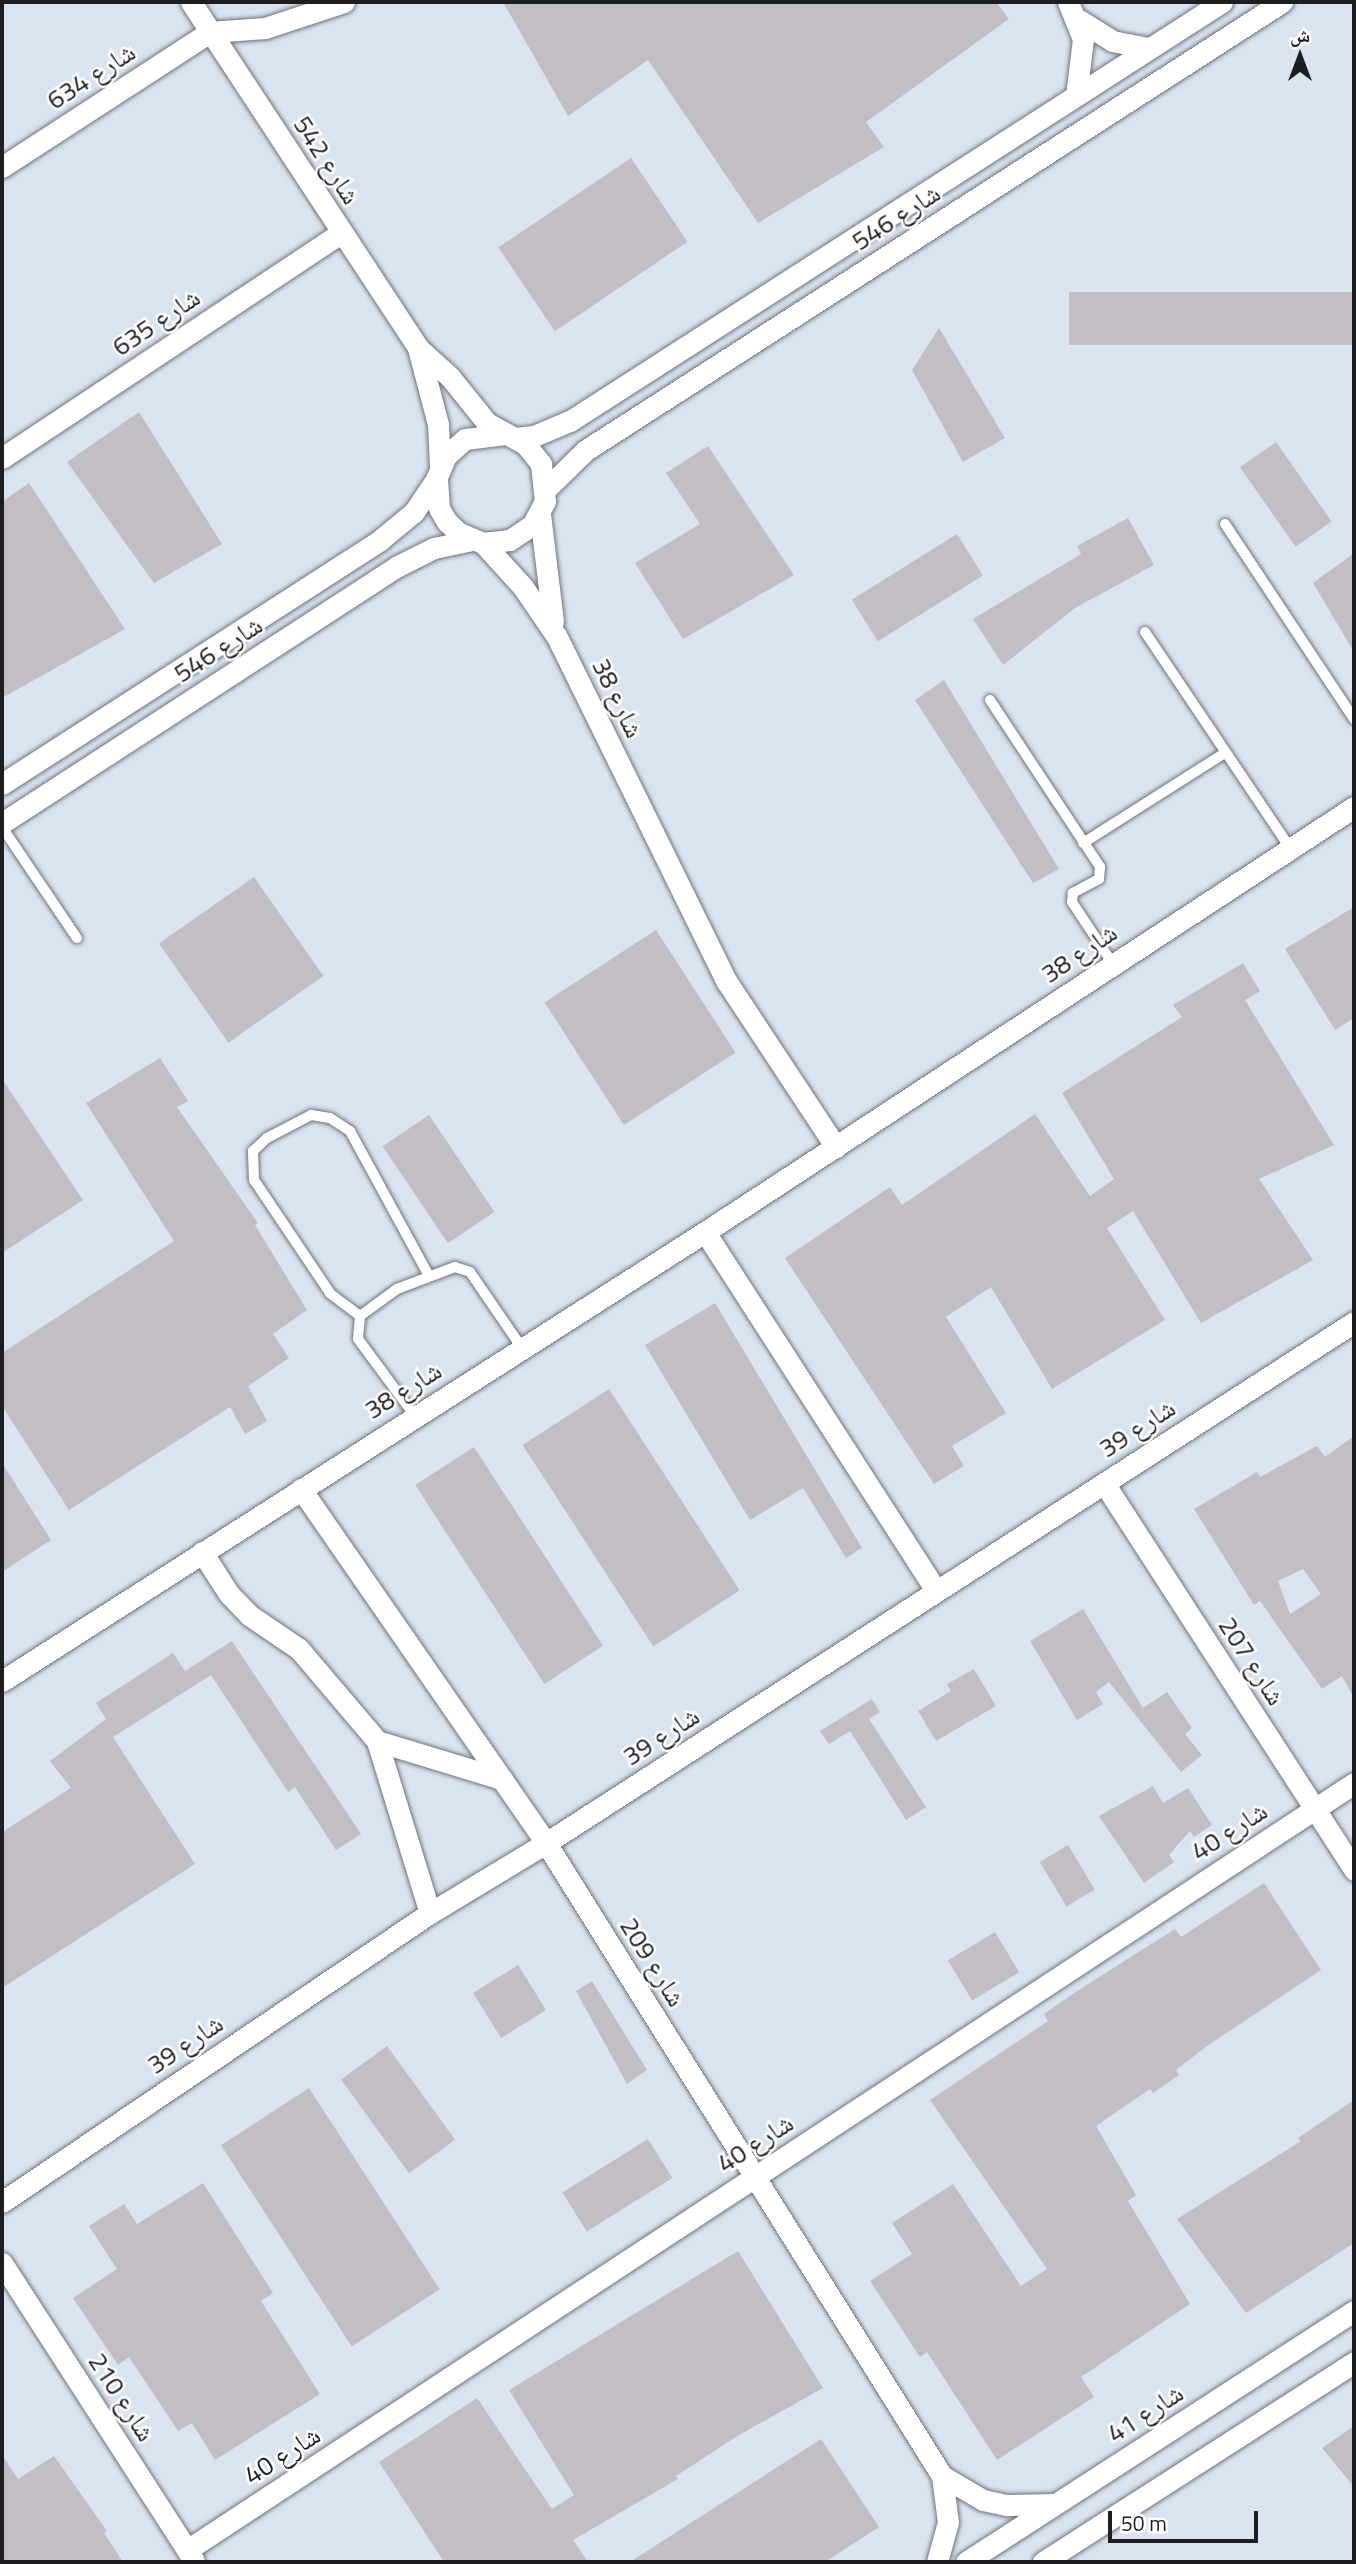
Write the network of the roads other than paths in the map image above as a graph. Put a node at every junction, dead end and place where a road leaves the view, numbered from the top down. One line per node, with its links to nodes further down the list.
1 (191, 2): 6 (street, شارع 542)
2 (344, 2): 6 (street)
3 (1222, 2): 7 (street, شارع 546)
4 (1282, 2): 15 (street, شارع 546)
5 (1073, 11): 7 (street); 8 (street)
6 (210, 32): 9 (street, شارع 634); 10 (street, شارع 542)
7 (1149, 48): 8 (street, شارع 546)
8 (1076, 96): 12 (street, شارع 546)
9 (2, 167)
10 (341, 233): 11 (street, شارع 542); 13 (street, شارع 635)
11 (418, 348): 12 (street, شارع 542); 14 (street, شارع 542)
12 (509, 436): 14 (street); 15 (street)
13 (2, 458)
14 (438, 472): 18 (street); 24 (street, شارع 546)
15 (547, 488): 16 (street)
16 (540, 514): 18 (street); 20 (street, شارع 38)
17 (1225, 524): 22 (lane)
18 (478, 541): 20 (street, شارع 38); 26 (street, شارع 546)
19 (1145, 632): 23 (lane)
20 (557, 637): 31 (street, شارع 38)
21 (990, 701): 27 (lane)
22 (1354, 719)
23 (1225, 753): 27 (lane); 28 (lane)
24 (2, 784)
25 (1354, 807): 28 (street, شارع 38)
26 (2, 825): 29 (lane)
27 (1083, 842): 30 (lane)
28 (1289, 846): 30 (street, شارع 38)
29 (77, 938)
30 (1113, 964): 31 (street, شارع 38)
31 (836, 1147): 32 (street, شارع 38)
32 (705, 1233): 36 (street, شارع 38); 41 (street)
33 (428, 1274): 34 (lane); 34 (lane); 36 (lane)
34 (360, 1316): 37 (lane)
35 (1354, 1322): 38 (street, شارع 39)
36 (522, 1348): 37 (street, شارع 38)
37 (415, 1416): 39 (street, شارع 38)
38 (1104, 1483): 41 (street, شارع 39); 46 (street, شارع 207)
39 (301, 1489): 40 (street, شارع 38); 44 (street, شارع 209)
40 (202, 1552): 42 (street, شارع 38); 43 (street)
41 (936, 1591): 47 (street, شارع 39)
42 (2, 1681)
43 (377, 1741): 44 (street); 49 (street)
44 (502, 1779): 47 (street, شارع 209)
45 (1354, 1783): 46 (street, شارع 40)
46 (1314, 1809): 48 (street, شارع 207); 50 (street, شارع 40)
47 (546, 1843): 49 (street, شارع 39); 50 (street, شارع 209)
48 (1354, 1870)
49 (430, 1913): 51 (street, شارع 39)
50 (755, 2177): 55 (street, شارع 209); 57 (street, شارع 40)
51 (2, 2202)
52 (2, 2263): 57 (street, شارع 210)
53 (1354, 2311): 56 (street, شارع 41)
54 (1354, 2362): 58 (street)
55 (942, 2476): 56 (street, شارع 209); 59 (street, شارع 209)
56 (1056, 2504): 60 (street, شارع 41)
57 (191, 2556)
58 (1053, 2558)
59 (937, 2562)
60 (966, 2562)

